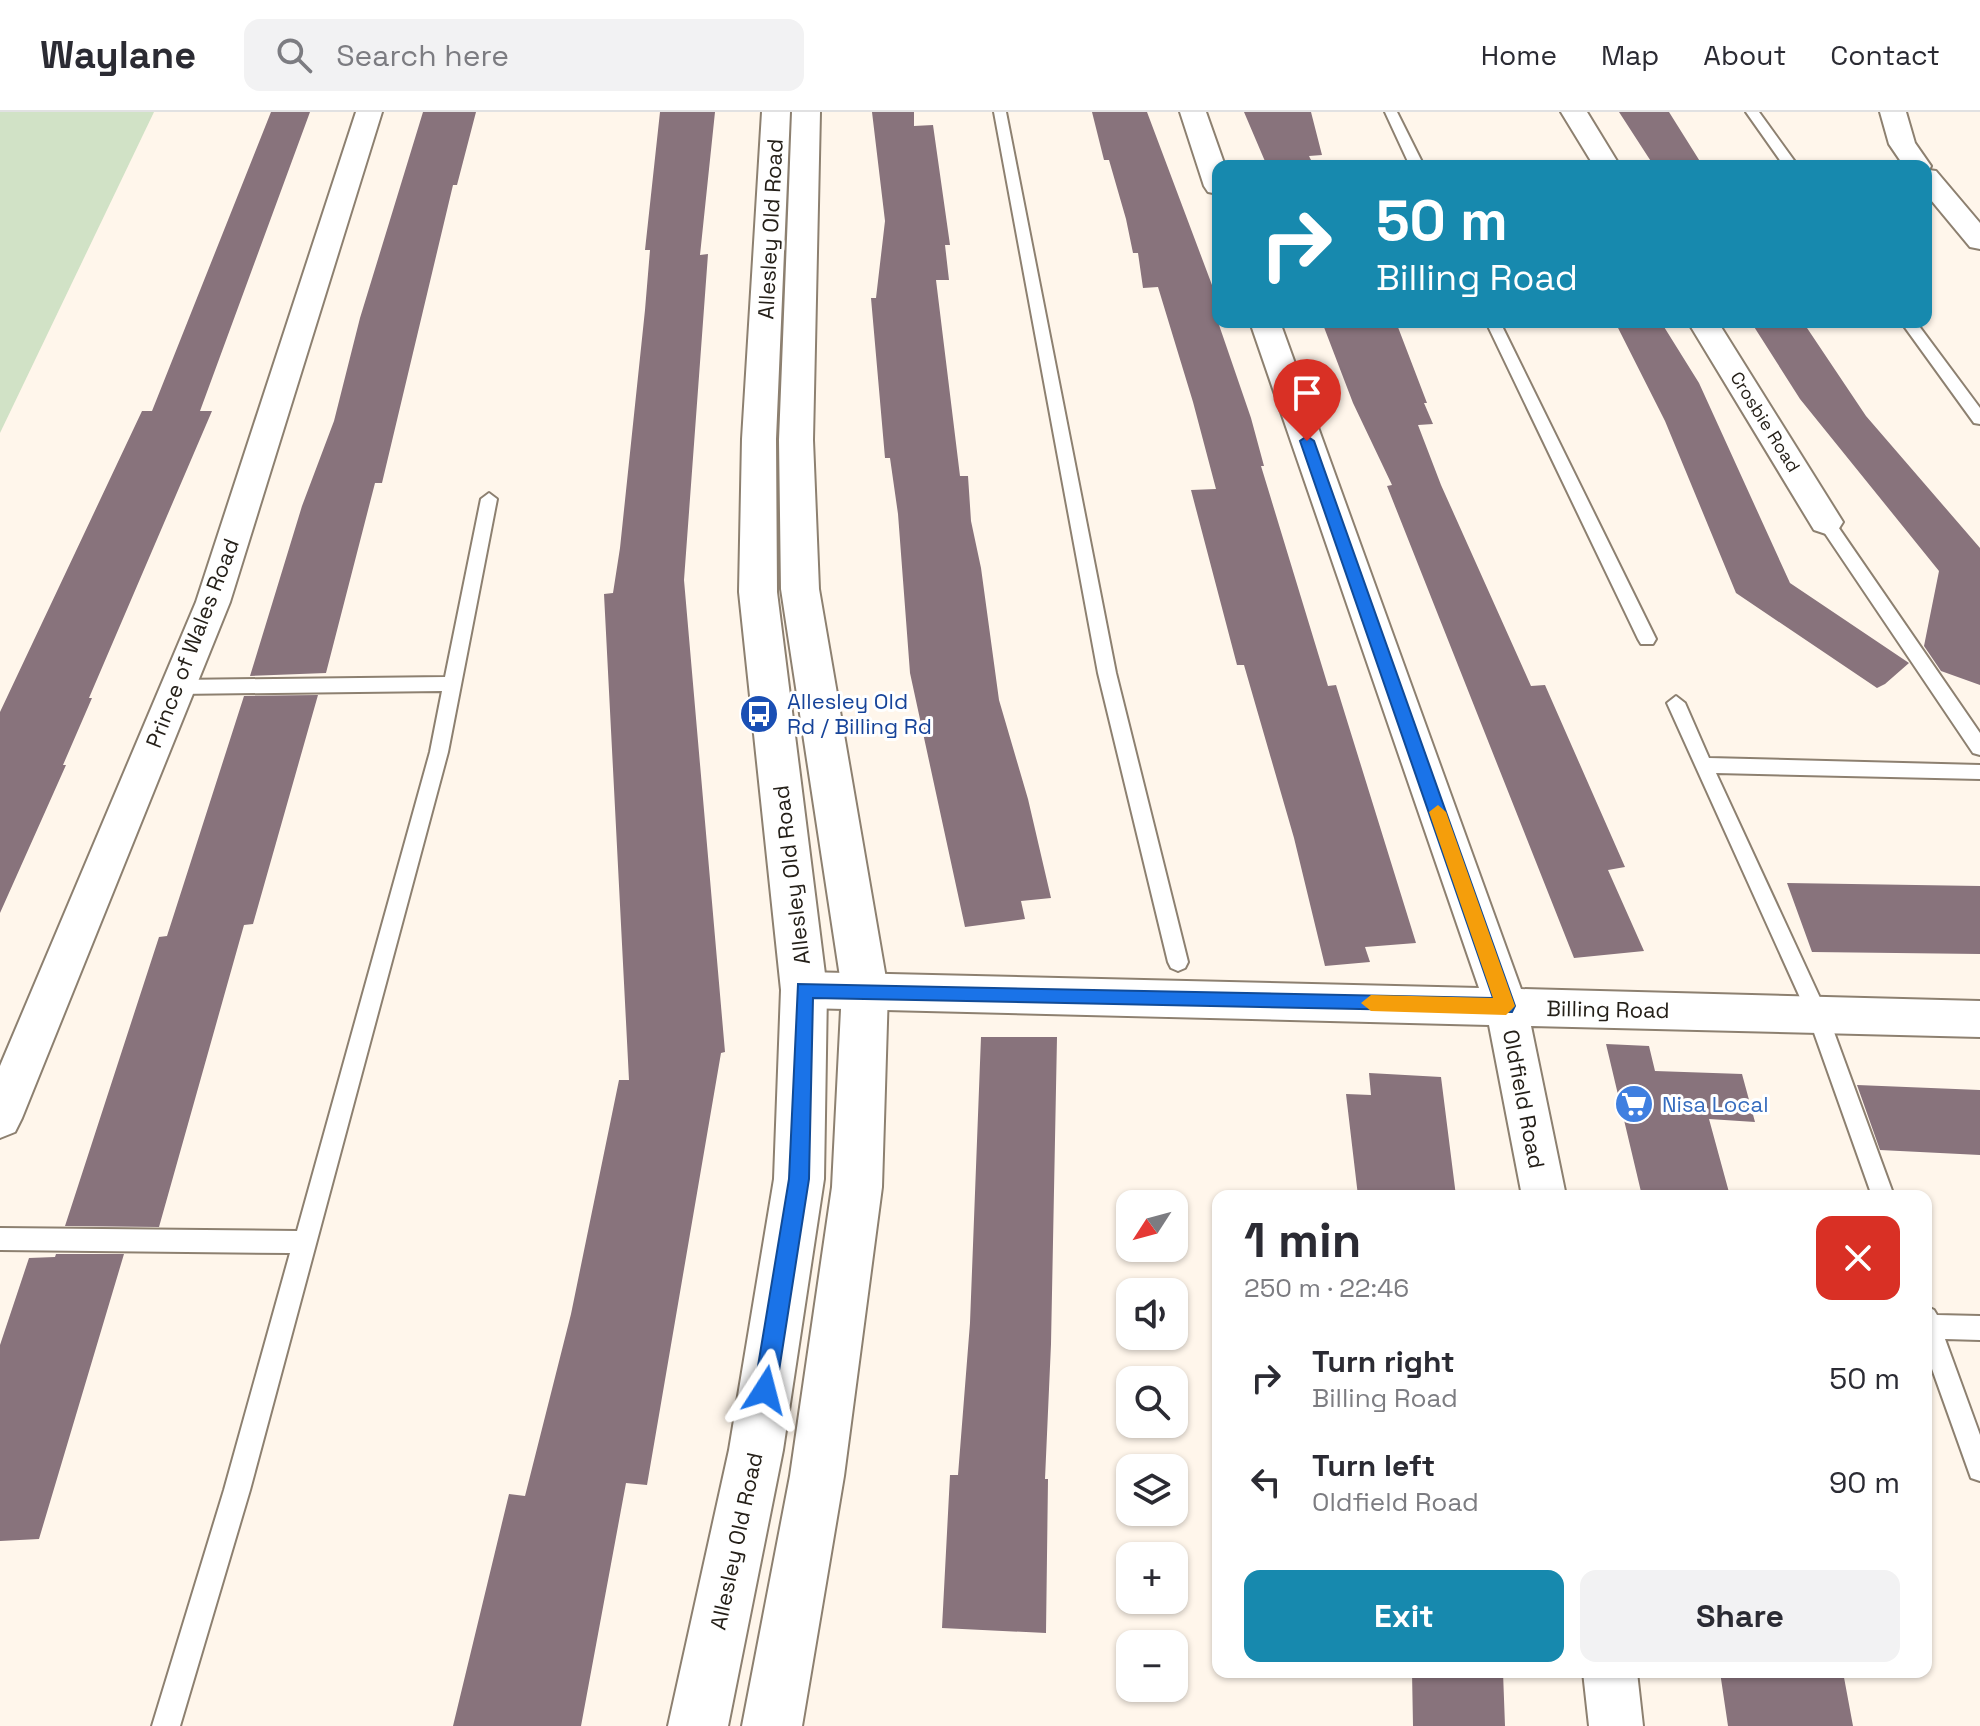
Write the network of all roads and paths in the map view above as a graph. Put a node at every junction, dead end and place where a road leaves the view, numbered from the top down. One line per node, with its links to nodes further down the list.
1 (369, 112): 27 (street, Prince of Wales Road)
2 (776, 112): 17 (main road, Allesley Old Road)
3 (806, 112): 17 (main road, Allesley Old Road)
4 (1000, 112): 32 (lane)
5 (1193, 112): 14 (street)
6 (1391, 112): 10 (lane)
7 (1574, 112): 11 (street)
8 (1752, 112): 12 (lane)
9 (1893, 112): 13 (street)
10 (1414, 160)
11 (1603, 160)
12 (1787, 160)
13 (1914, 160)
14 (1212, 168)
15 (1932, 184): 16 (street)
16 (1980, 241)
17 (785, 264): 33 (main road, Allesley Old Road); 34 (main road, Allesley Old Road)
18 (1267, 328): 35 (street, Oldfield Road)
19 (1496, 328): 25 (lane)
20 (1707, 328): 24 (street, Crosbie Road)
21 (1912, 328): 22 (lane)
22 (1980, 419)
23 (489, 499): 26 (lane)
24 (1826, 522): 29 (lane)
25 (1647, 639)
26 (453, 684): 27 (lane); 42 (lane)
27 (177, 687): 38 (street, Prince of Wales Road)
28 (1676, 703): 30 (lane)
29 (1980, 748)
30 (1703, 765): 31 (lane); 36 (lane)
31 (1980, 772)
32 (1178, 962)
33 (804, 990): 34 (street, Billing Road); 49 (main road, Allesley Old Road)
34 (865, 990): 35 (street, Billing Road); 50 (main road, Allesley Old Road)
35 (1506, 1006): 36 (street, Billing Road); 39 (street, Oldfield Road)
36 (1817, 1013): 37 (street, Billing Road); 40 (lane)
37 (1980, 1019)
38 (0, 1118)
39 (1543, 1190)
40 (1881, 1190)
41 (0, 1239): 42 (lane)
42 (304, 1242): 48 (lane)
43 (1932, 1322): 44 (lane)
44 (1980, 1328)
45 (1932, 1333): 46 (lane)
46 (1980, 1469)
47 (1611, 1678): 51 (street)
48 (166, 1726)
49 (698, 1726)
50 (772, 1726)
51 (1616, 1726)

